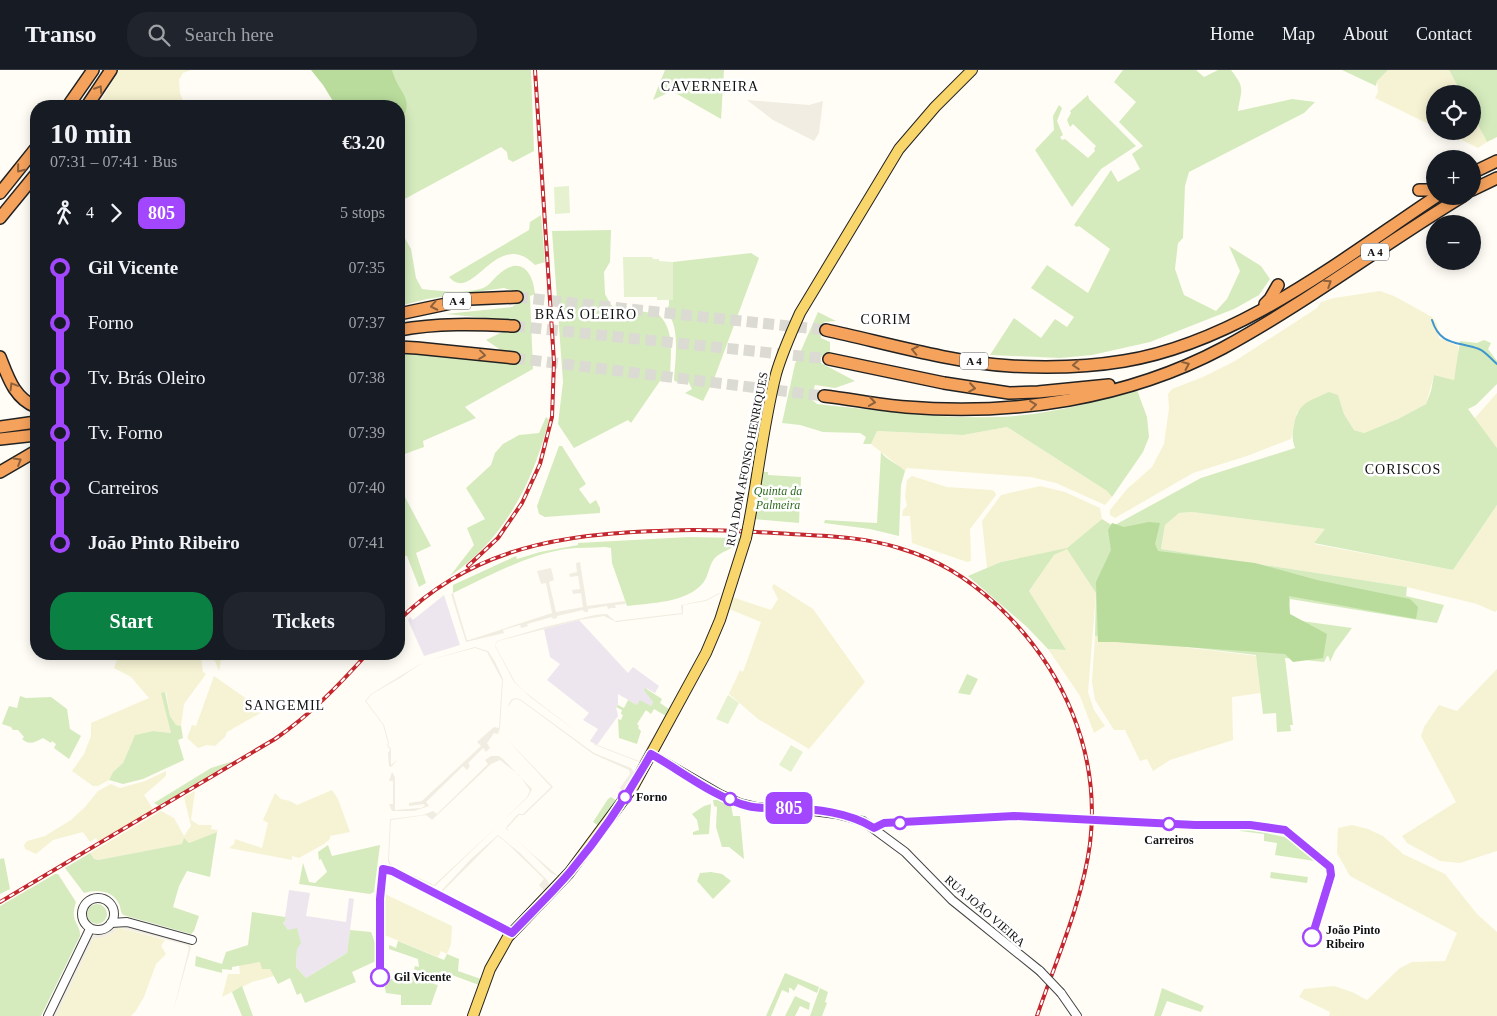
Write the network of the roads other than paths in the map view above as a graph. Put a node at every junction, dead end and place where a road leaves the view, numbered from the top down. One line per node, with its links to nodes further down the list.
1 (93, 70): 4 (highway)
2 (111, 70): 5 (highway, one-way to 2)
3 (972, 70): 40 (main road, RUA DOM AFONSO HENRIQUES)
4 (72, 100)
5 (91, 100)
6 (30, 156): 14 (highway, one-way to 14)
7 (1497, 161): 8 (highway)
8 (1481, 169)
9 (1497, 178): 11 (highway)
10 (30, 181): 15 (highway)
11 (1481, 186)
12 (1419, 190): 13 (highway)
13 (1426, 190)
14 (0, 193)
15 (14, 200): 18 (highway); 19 (highway)
16 (1426, 203): 23 (highway, A 4)
17 (1449, 205): 31 (highway, A 4, one-way to 17)
18 (0, 218)
19 (0, 228)
20 (1278, 285): 23 (highway)
21 (517, 298): 22 (highway, A 4, one-way to 22)
22 (405, 313)
23 (1239, 321): 26 (highway, A 4, one-way to 26)
24 (514, 326): 25 (highway, A 4)
25 (405, 329)
26 (826, 330)
27 (405, 347): 29 (highway, one-way to 29)
28 (0, 357): 33 (highway, one-way to 28)
29 (514, 358)
30 (829, 360): 31 (highway, A 4, one-way to 31)
31 (1140, 382): 32 (highway, A 4, one-way to 31)
32 (824, 396)
33 (30, 403)
34 (30, 423): 35 (highway)
35 (0, 427)
36 (30, 436): 37 (highway)
37 (0, 439)
38 (30, 454): 39 (highway, one-way to 38)
39 (0, 472)
40 (651, 754): 47 (main road, RUA DOM AFONSO HENRIQUES); 48 (street, RUA JOÃO VIEIRA, bridge)
41 (114, 913): 42 (street); 43 (street); 44 (street)
42 (127, 922): 43 (street); 45 (street)
43 (111, 923): 44 (street)
44 (90, 929): 46 (street)
45 (192, 940)
46 (48, 1016)
47 (472, 1016)
48 (1076, 1016)

